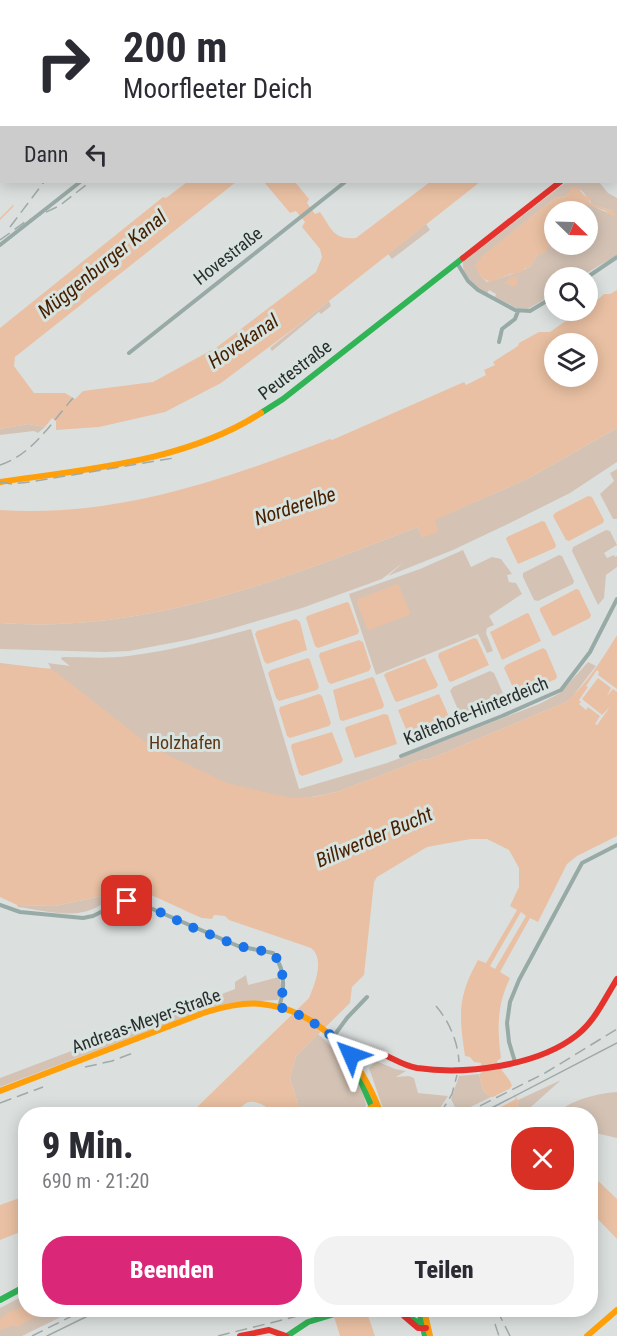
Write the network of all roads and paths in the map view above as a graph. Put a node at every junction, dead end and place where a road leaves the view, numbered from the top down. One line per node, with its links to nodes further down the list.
1 (79, 183): 4 (street)
2 (344, 183): 11 (street, Hovestraße)
3 (559, 183): 6 (street, Peutestraße)
4 (0, 245)
5 (617, 257): 7 (street)
6 (457, 263): 9 (street); 12 (street, Peutestraße)
7 (598, 270)
8 (544, 303): 9 (street)
9 (518, 311): 10 (street)
10 (499, 342)
11 (129, 353)
12 (0, 482)
13 (617, 599): 14 (street, Kaltehofe-Hinterdeich)
14 (401, 756)
15 (617, 845): 25 (street)
16 (0, 905): 19 (street)
17 (617, 979): 25 (street)
18 (368, 997): 20 (street)
19 (283, 1008): 20 (street, Andreas-Meyer-Straße); 26 (street, Andreas-Meyer-Straße)
20 (330, 1036): 21 (street, Andreas-Meyer-Straße); 24 (street, Andreas-Meyer-Straße)
21 (347, 1051): 22 (street); 24 (street, Andreas-Meyer-Straße)
22 (375, 1052): 23 (street); 24 (street)
23 (384, 1057): 24 (street); 25 (street)
24 (354, 1062): 27 (street)
25 (515, 1062)
26 (0, 1091)
27 (374, 1107)
28 (18, 1290): 29 (street)
29 (0, 1300)
30 (617, 1310): 37 (street)
31 (321, 1317): 35 (street)
32 (408, 1317): 33 (street)
33 (424, 1329): 36 (street)
34 (240, 1336): 35 (street)
35 (286, 1336)
36 (430, 1336)
37 (587, 1336)

